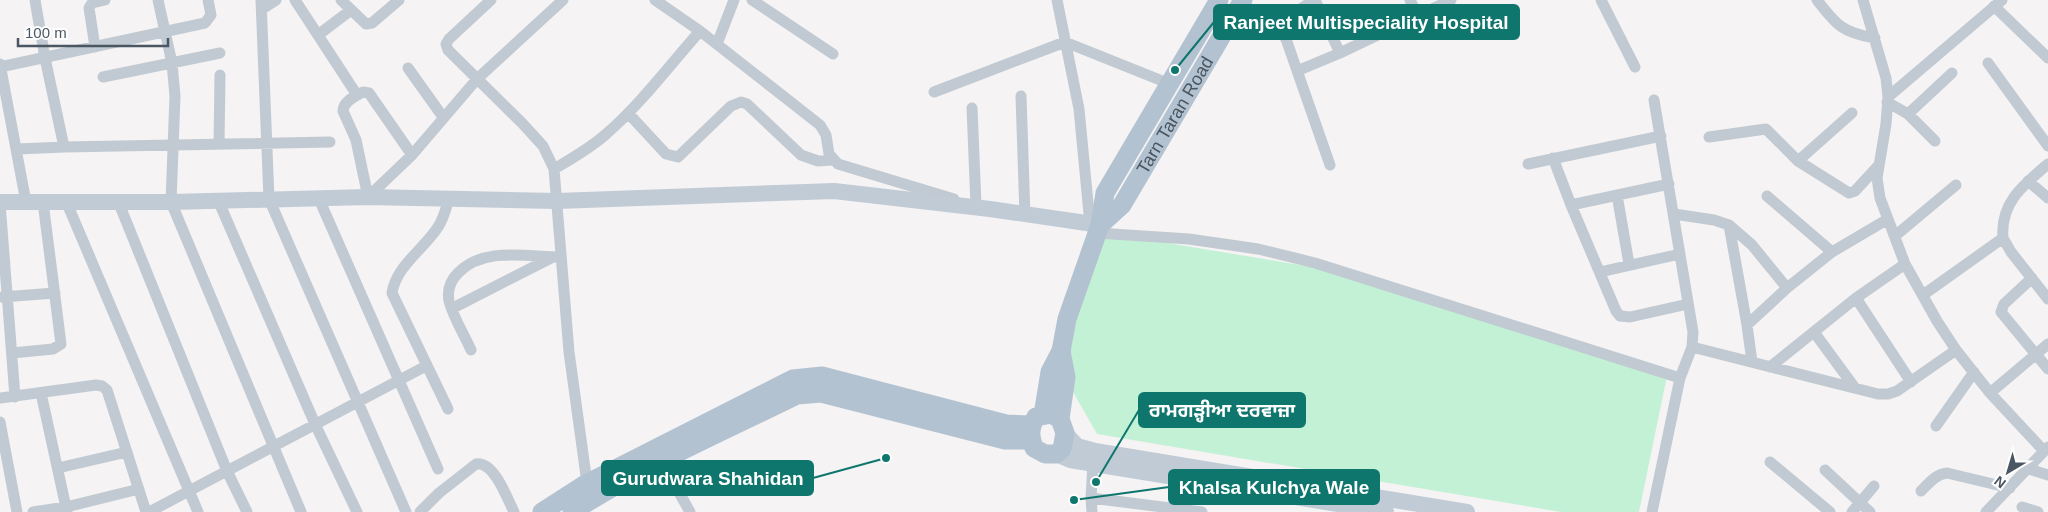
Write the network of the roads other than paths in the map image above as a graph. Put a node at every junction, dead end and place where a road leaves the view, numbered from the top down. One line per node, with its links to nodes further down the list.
1 (34, 0): 38 (street)
2 (105, 0): 34 (street)
3 (158, 0): 27 (street)
4 (208, 0): 27 (street)
5 (276, 0): 24 (street)
6 (296, 0): 30 (street)
7 (341, 0): 25 (street)
8 (399, 0): 25 (street)
9 (491, 0): 49 (street)
10 (563, 0): 49 (street)
11 (655, 0): 28 (street)
12 (734, 0): 33 (street)
13 (752, 0): 37 (street)
14 (1056, 0): 32 (street)
15 (1220, 0): 50 (main road, Tarn Taran Road)
16 (1314, 0): 29 (street); 36 (street)
17 (1410, 0): 26 (street)
18 (1450, 0): 26 (street)
19 (1601, 0): 43 (street)
20 (1817, 0): 31 (street)
21 (1863, 0): 31 (street)
22 (1242, 2): 29 (street); 104 (main road, Tarn Taran Road)
23 (1998, 3): 39 (street); 54 (street)
24 (262, 5): 65 (street)
25 (351, 10): 30 (street)
26 (1418, 16): 36 (street)
27 (163, 31): 34 (street); 40 (street)
28 (700, 31): 33 (street); 57 (street)
29 (1283, 34): 45 (street)
30 (318, 35): 52 (street)
31 (1875, 38): 54 (street)
32 (1065, 42): 50 (street); 51 (street); 104 (street)
33 (717, 44): 73 (street)
34 (95, 47): 38 (street)
35 (220, 53): 40 (street)
36 (1340, 53): 45 (street)
37 (833, 54)
38 (45, 58): 42 (street); 69 (street)
39 (2048, 58)
40 (172, 63): 48 (street); 67 (street)
41 (1988, 63): 68 (street)
42 (0, 66): 70 (street)
43 (1635, 67)
44 (408, 68): 60 (street)
45 (1298, 71): 77 (street)
46 (1952, 73): 59 (street)
47 (220, 75): 66 (street)
48 (102, 77)
49 (477, 79): 60 (street); 79 (street)
50 (1170, 84): 104 (main road, Tarn Taran Road)
51 (934, 92)
52 (357, 95): 71 (street); 85 (street)
53 (1021, 96): 101 (street)
54 (1888, 99): 59 (street); 78 (street)
55 (1654, 100): 61 (street)
56 (972, 108): 99 (street)
57 (628, 112): 73 (street); 79 (street)
58 (1852, 113): 74 (street)
59 (1908, 114): 63 (street)
60 (443, 117): 71 (street)
61 (1661, 136): 72 (street); 81 (street)
62 (1709, 137): 74 (street)
63 (1935, 141)
64 (330, 142): 65 (street)
65 (266, 143): 66 (street); 88 (street)
66 (219, 144): 67 (street)
67 (175, 145): 69 (street); 97 (street)
68 (2048, 146)
69 (64, 147): 70 (street)
70 (18, 149): 95 (street)
71 (412, 155): 85 (street)
72 (1553, 158): 75 (street); 98 (street)
73 (832, 160): 99 (street)
74 (1798, 161): 78 (street)
75 (1528, 164)
76 (2048, 164): 80 (street)
77 (1330, 165)
78 (1878, 166): 102 (street)
79 (554, 169): 93 (street)
80 (2028, 181): 87 (street); 106 (street)
81 (1669, 184): 83 (street); 100 (street)
82 (1956, 186): 105 (street)
83 (1617, 195): 98 (street); 110 (street)
84 (1767, 196): 107 (street)
85 (368, 197): 86 (main road); 89 (main road)
86 (449, 198): 93 (main road); 131 (street)
87 (2048, 198)
88 (269, 199): 89 (main road); 90 (main road); 143 (street)
89 (319, 199): 136 (street)
90 (218, 200): 97 (main road); 146 (street)
91 (66, 201): 92 (main road); 96 (main road); 166 (street)
92 (118, 201): 97 (main road); 159 (street)
93 (557, 201): 99 (main road); 109 (street)
94 (0, 202): 95 (main road); 118 (street)
95 (26, 202): 96 (main road)
96 (43, 202): 115 (street)
97 (171, 202): 149 (street)
98 (1571, 205): 112 (street)
99 (983, 207): 101 (main road)
100 (1674, 214): 103 (street); 108 (street)
101 (1025, 216): 104 (main road)
102 (1888, 218): 105 (street); 107 (street)
103 (1729, 225): 114 (street); 122 (street)
104 (1096, 227): 135 (street); 148 (main road)
105 (1895, 236): 111 (street)
106 (2003, 238): 113 (street); 116 (street)
107 (1832, 252): 114 (street)
108 (1680, 254): 110 (street); 120 (street)
109 (557, 257): 121 (street); 121 (street); 162 (street)
110 (1629, 264): 112 (street)
111 (1905, 264): 116 (street); 119 (street)
112 (1600, 272): 120 (street)
113 (2032, 278): 117 (street); 129 (street)
114 (1787, 288): 122 (street)
115 (55, 293): 118 (street); 128 (street)
116 (1923, 295): 127 (street)
117 (2047, 296)
118 (4, 297): 128 (street)
119 (1856, 298): 123 (street); 137 (street)
120 (1688, 304): 125 (street)
121 (453, 308): 126 (street)
122 (1747, 325): 130 (street)
123 (1814, 332): 132 (street); 138 (street)
124 (2048, 344): 129 (street)
125 (1692, 347): 130 (street); 135 (street)
126 (471, 350)
127 (1956, 350): 134 (street); 137 (street)
128 (12, 353): 141 (street)
129 (2035, 355): 133 (street); 139 (street)
130 (1752, 362): 132 (street)
131 (426, 366): 136 (street); 144 (street)
132 (1770, 367): 138 (street)
133 (2048, 368)
134 (1974, 372): 139 (street); 147 (street)
135 (1680, 378): 189 (street)
136 (397, 380): 143 (street); 157 (street)
137 (1911, 382): 138 (street)
138 (1855, 388)
139 (1990, 392): 150 (street)
140 (41, 393): 141 (street); 151 (street); 156 (street)
141 (15, 397): 142 (street)
142 (0, 398)
143 (357, 402): 146 (street); 179 (street)
144 (448, 410)
145 (0, 422): 172 (street)
146 (315, 424): 149 (street); 178 (street)
147 (1936, 426)
148 (1046, 427): 152 (main road); 152 (main road); 153 (main road); 162 (main road); 188 (main road)
149 (273, 446): 159 (street); 177 (street)
150 (2046, 449): 158 (street)
151 (126, 452): 156 (street); 165 (street)
152 (1056, 454): 155 (main road)
153 (662, 462): 183 (main road); 184 (street)
154 (1770, 462): 190 (street)
155 (1094, 463): 168 (street); 187 (main road)
156 (58, 468): 171 (street)
157 (438, 469)
158 (2029, 469): 161 (street); 164 (street)
159 (227, 470): 166 (street); 176 (street)
160 (1825, 470): 169 (street)
161 (2048, 475)
162 (587, 483): 182 (main road)
163 (1874, 486): 169 (street)
164 (2010, 488): 167 (street); 193 (street)
165 (139, 489): 171 (street); 174 (street)
166 (189, 491): 174 (street); 175 (street)
167 (1921, 491)
168 (1091, 498): 185 (street); 186 (street)
169 (1860, 502): 191 (street); 192 (street)
170 (2022, 507): 194 (street)
171 (66, 509): 173 (street)
172 (17, 512)
173 (33, 512)
174 (148, 512)
175 (198, 512)
176 (247, 512)
177 (301, 512)
178 (357, 512)
179 (406, 512)
180 (420, 512): 181 (street)
181 (514, 512)
182 (542, 512)
183 (572, 512)
184 (690, 512)
185 (1092, 512)
186 (1202, 512)
187 (1386, 512)
188 (1467, 512)
189 (1652, 512)
190 (1830, 512)
191 (1852, 512)
192 (1870, 512)
193 (1986, 512)
194 (2038, 512)

